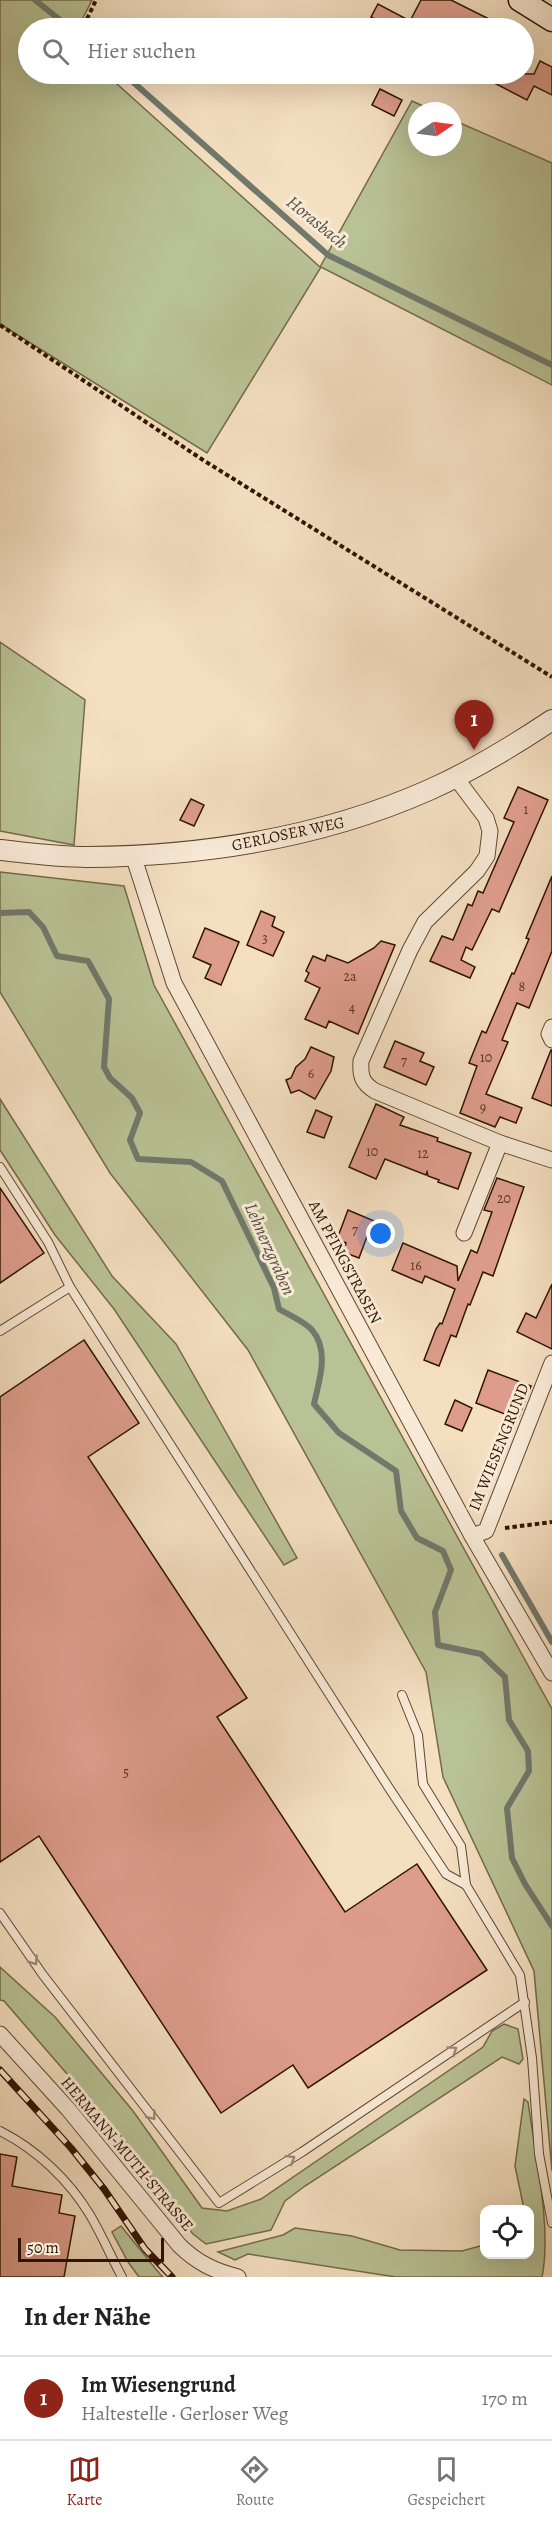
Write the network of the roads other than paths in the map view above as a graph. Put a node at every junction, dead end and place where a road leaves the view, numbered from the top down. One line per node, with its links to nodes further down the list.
1 (520, 0): 2 (main road)
2 (552, 20)
3 (552, 720): 4 (street, GERLOSER WEG)
4 (456, 777): 6 (street, GERLOSER WEG); 9 (street)
5 (0, 850): 6 (street, GERLOSER WEG)
6 (133, 855): 16 (street, AM PFINGSTRASEN)
7 (552, 1027): 8 (street)
8 (552, 1040)
9 (500, 1143): 10 (street); 12 (street)
10 (552, 1160)
11 (0, 1167): 13 (lane)
12 (465, 1233)
13 (70, 1287): 14 (lane); 19 (lane)
14 (0, 1331)
15 (552, 1363): 16 (street, IM WIESENGRUND)
16 (479, 1533): 17 (street, AM PFINGSTRASEN)
17 (552, 1673)
18 (402, 1695): 19 (lane)
19 (466, 1886): 21 (lane)
20 (0, 1913): 21 (lane, one-way to 21)
21 (525, 2002): 24 (lane)
22 (0, 2034): 26 (street, HERMANN-MUTH-STRASSE)
23 (0, 2130): 25 (lane)
24 (552, 2223)
25 (122, 2277)
26 (238, 2277)

